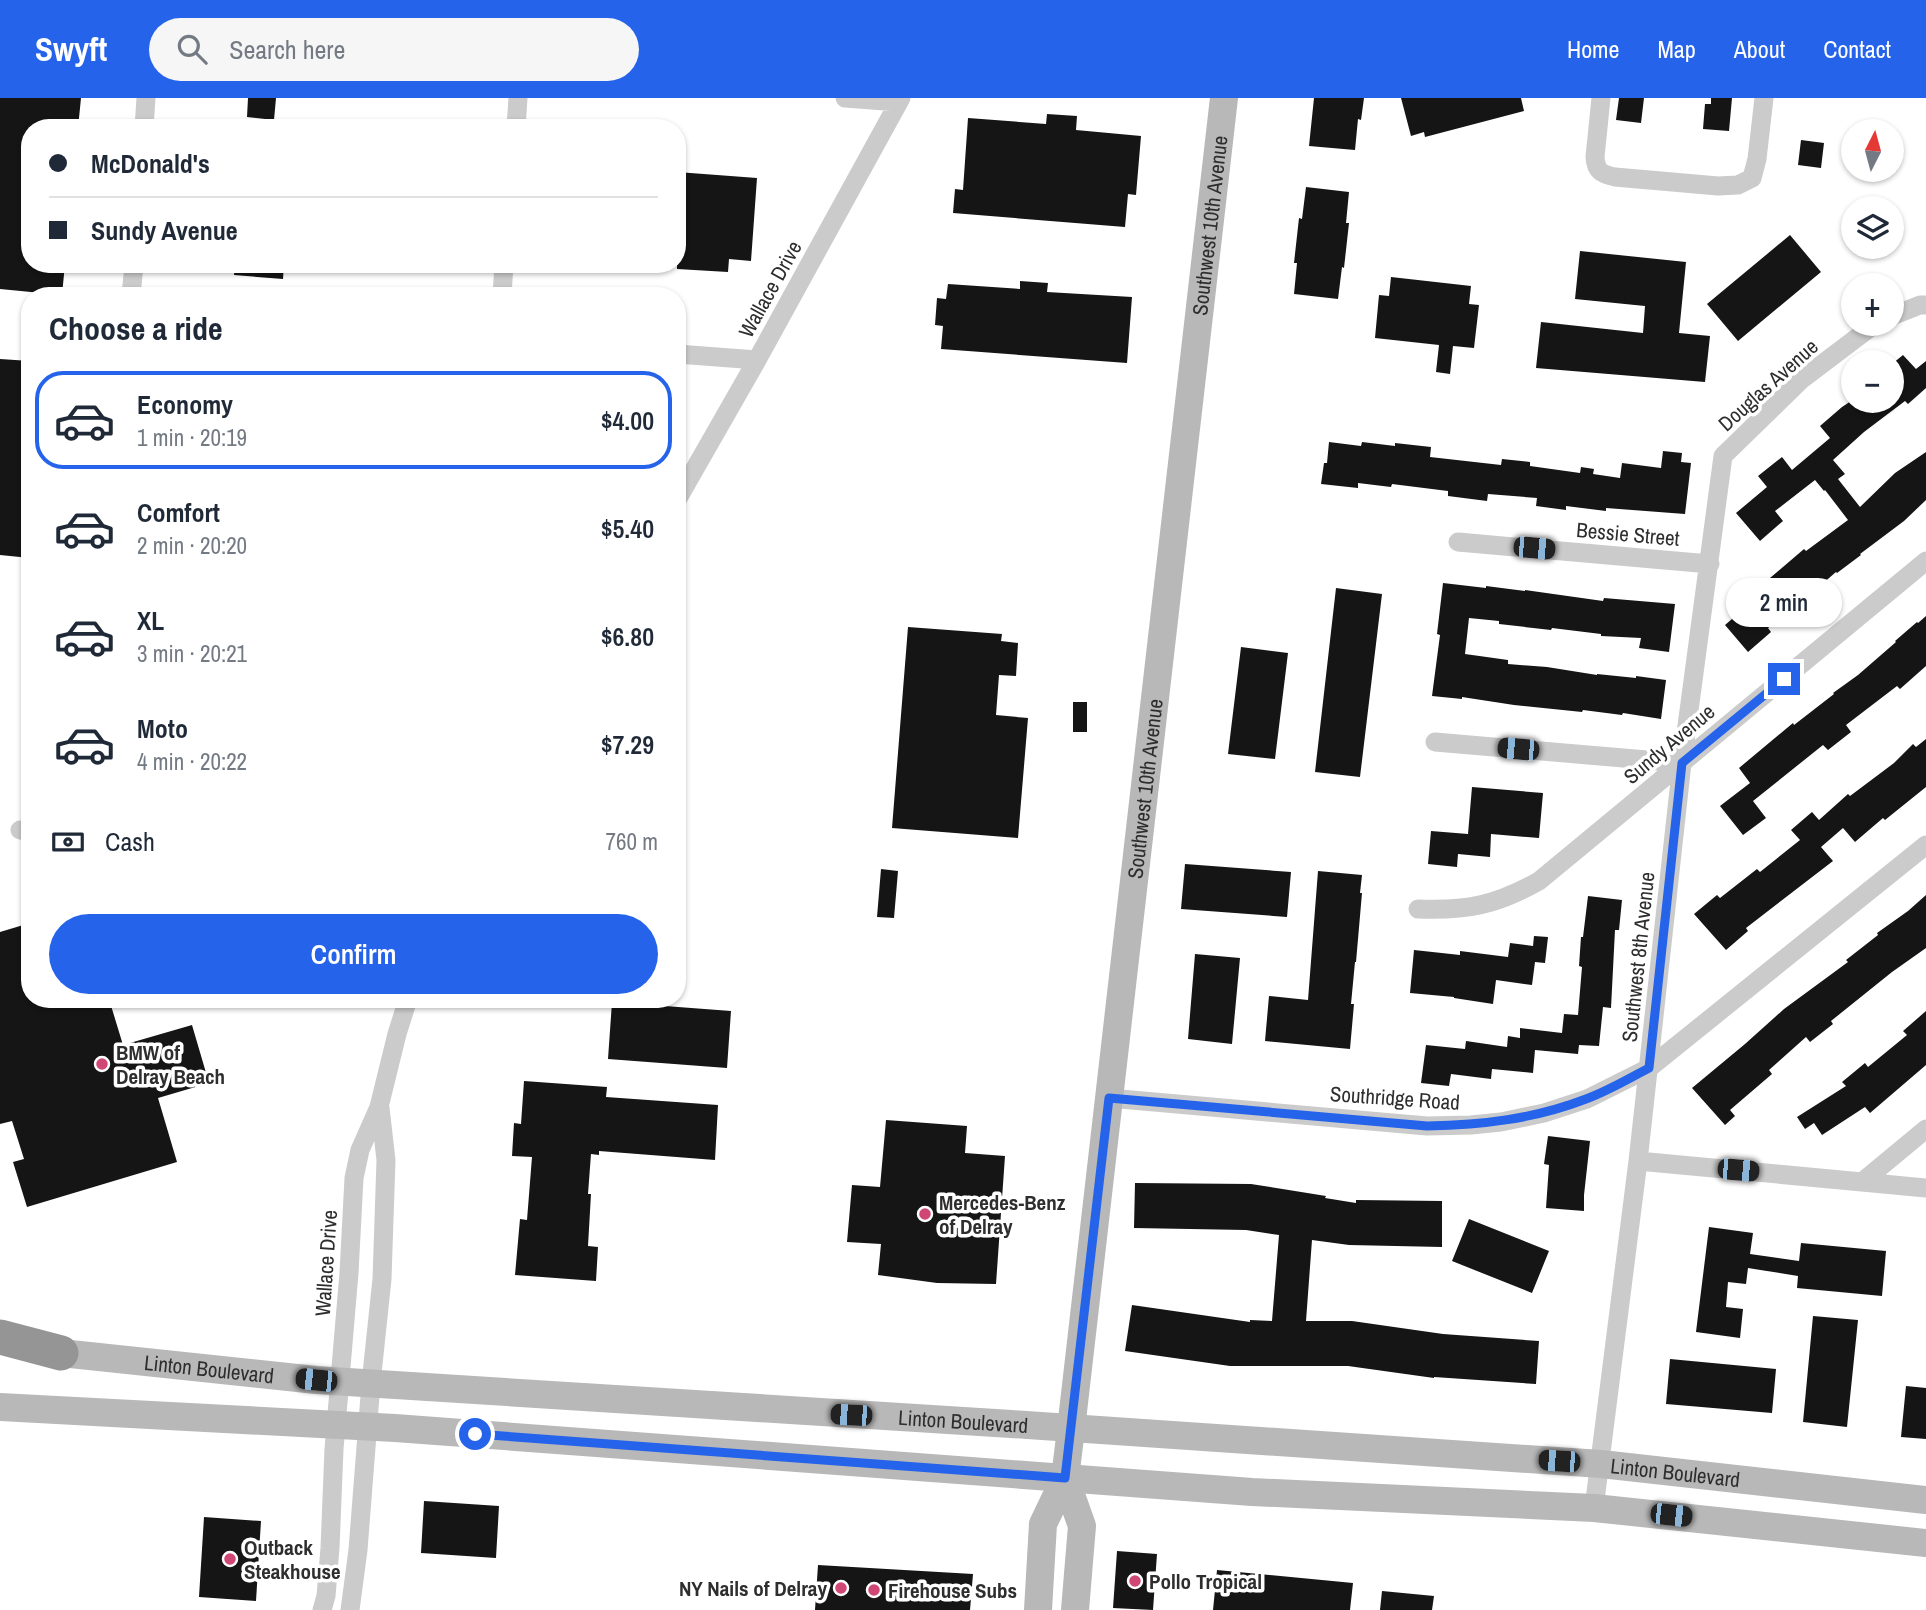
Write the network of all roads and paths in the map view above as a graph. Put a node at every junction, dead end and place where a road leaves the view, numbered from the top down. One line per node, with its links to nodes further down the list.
1 (146, 98): 8 (street)
2 (518, 98): 9 (street)
3 (845, 98): 7 (street)
4 (1224, 98): 26 (main road, Southwest 10th Avenue)
5 (1601, 98): 6 (street)
6 (1764, 98)
7 (900, 100): 14 (street, Wallace Drive)
8 (145, 119)
9 (517, 119)
10 (1926, 305): 11 (street)
11 (1904, 311)
12 (1859, 336): 15 (street, Douglas Avenue)
13 (686, 355): 14 (street)
14 (757, 360): 16 (street, Wallace Drive)
15 (1725, 454): 19 (street, Southwest 8th Avenue)
16 (686, 484)
17 (1458, 542): 19 (street, Bessie Street)
18 (1926, 561): 21 (street, Sundy Avenue)
19 (1710, 564): 21 (street, Southwest 8th Avenue)
20 (1435, 742): 21 (street)
21 (1682, 763): 23 (street, Sundy Avenue); 25 (street, Southwest 8th Avenue)
22 (1926, 845): 25 (street, Southridge Road)
23 (1418, 909)
24 (405, 1008): 27 (street, Wallace Drive)
25 (1649, 1068): 26 (street, Southridge Road); 29 (street, Southwest 8th Avenue)
26 (1109, 1098): 40 (main road, Southwest 10th Avenue)
27 (379, 1107): 35 (street, Wallace Drive); 36 (street, Wallace Drive)
28 (1926, 1129): 30 (street)
29 (1638, 1161): 30 (street); 41 (street, Southwest 8th Avenue)
30 (1862, 1182): 31 (street)
31 (1926, 1188)
32 (0, 1337): 34 (highway)
33 (0, 1347): 34 (main road, Linton Boulevard)
34 (61, 1353): 35 (main road, Linton Boulevard)
35 (340, 1381): 36 (main road, Linton Boulevard); 38 (street, Wallace Drive)
36 (372, 1383): 39 (street, Wallace Drive); 40 (main road, Linton Boulevard)
37 (0, 1407): 38 (main road, Linton Boulevard)
38 (336, 1426): 39 (main road, Linton Boulevard); 46 (street, Wallace Drive)
39 (368, 1427): 42 (main road, Linton Boulevard); 47 (street, Wallace Drive)
40 (1071, 1429): 41 (main road, Linton Boulevard); 42 (main road, Southwest 10th Avenue)
41 (1601, 1464): 43 (main road, Linton Boulevard); 44 (street, Southwest 8th Avenue)
42 (1065, 1478): 44 (main road, Linton Boulevard); 48 (main road, Southwest 10th Avenue); 49 (main road, Southwest 10th Avenue)
43 (1926, 1500)
44 (1594, 1508): 45 (main road, Linton Boulevard)
45 (1926, 1543)
46 (322, 1610)
47 (350, 1610)
48 (1038, 1610)
49 (1075, 1610)

